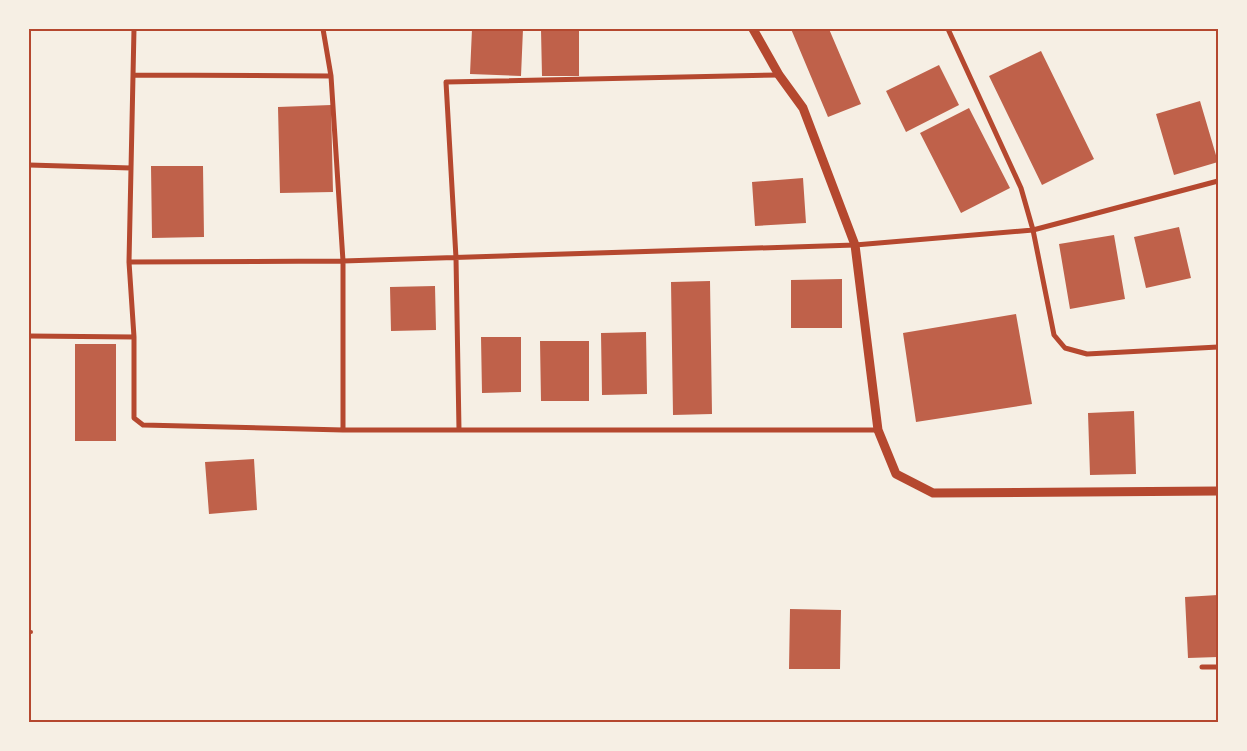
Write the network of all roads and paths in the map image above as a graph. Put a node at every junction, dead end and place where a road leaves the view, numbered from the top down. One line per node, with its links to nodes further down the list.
1 (134, 29): 5 (street)
2 (323, 29): 7 (street)
3 (753, 29): 6 (street)
4 (948, 29): 11 (street)
5 (133, 75): 7 (street); 9 (street)
6 (779, 75): 12 (street); 13 (street)
7 (331, 76): 14 (street)
8 (29, 165): 9 (street)
9 (131, 168): 15 (street)
10 (1218, 181): 11 (street)
11 (1033, 230): 12 (street); 18 (street)
12 (855, 246): 13 (street); 21 (street)
13 (456, 258): 14 (street); 20 (street)
14 (342, 260): 15 (street); 19 (street)
15 (129, 262): 17 (street)
16 (29, 336): 17 (street)
17 (134, 336): 19 (street)
18 (1218, 347)
19 (343, 430): 20 (street)
20 (459, 430): 21 (street)
21 (878, 430): 22 (street)
22 (1218, 491)
23 (1218, 666): 24 (street)
24 (1202, 667)

